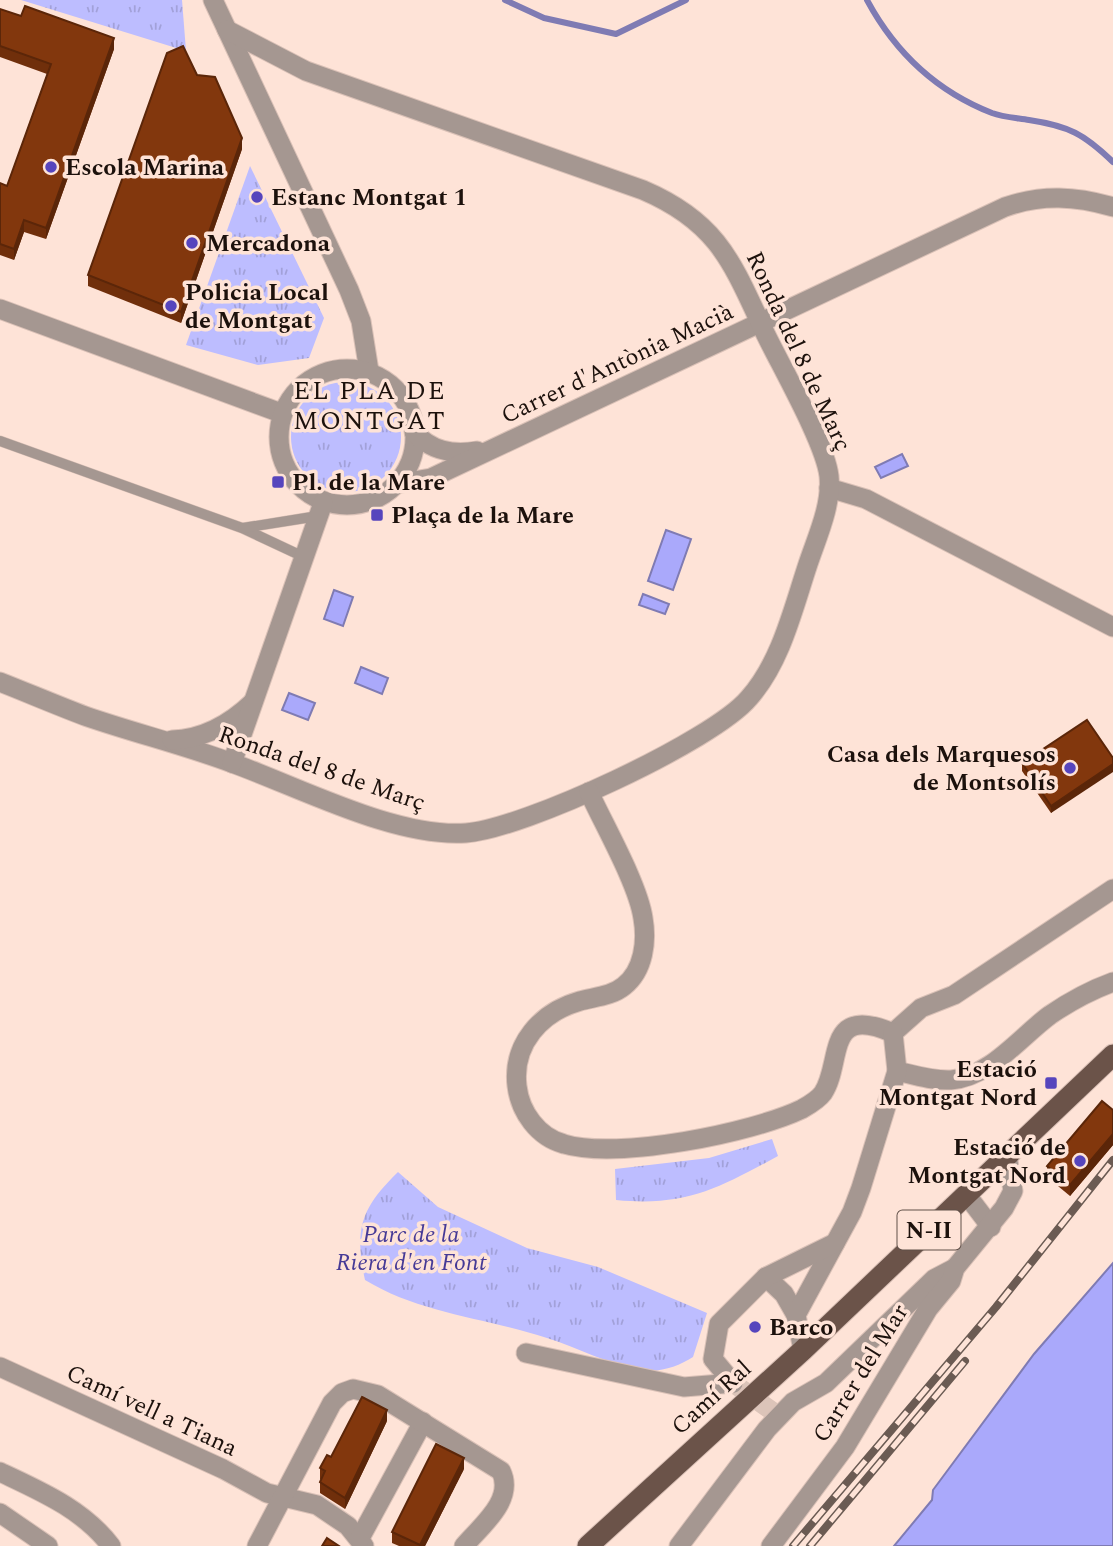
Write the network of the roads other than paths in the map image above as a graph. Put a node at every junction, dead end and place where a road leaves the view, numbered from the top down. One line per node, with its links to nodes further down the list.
1 (213, 0): 2 (street)
2 (227, 30): 5 (street, Ronda del 8 de Març); 6 (street)
3 (1113, 207): 5 (street, Carrer d'Antònia Macià)
4 (0, 309): 7 (street)
5 (760, 322): 10 (street, Carrer d'Antònia Macià); 12 (street, Ronda del 8 de Març)
6 (369, 371): 7 (street); 8 (street)
7 (281, 413): 13 (street)
8 (414, 432): 10 (street, Carrer d'Antònia Macià); 11 (street)
9 (0, 441): 14 (lane)
10 (492, 449): 11 (street, Carrer d'Antònia Macià)
11 (396, 484): 13 (street)
12 (829, 488): 16 (street); 21 (street, Ronda del 8 de Març)
13 (321, 509): 14 (lane); 15 (street)
14 (242, 528): 15 (lane)
15 (306, 558): 18 (street)
16 (1113, 627)
17 (0, 682): 19 (street, Ronda del 8 de Març)
18 (254, 701): 19 (street, Ronda del 8 de Març); 20 (street)
19 (163, 741): 20 (street, Ronda del 8 de Març)
20 (232, 762): 21 (street, Ronda del 8 de Març)
21 (589, 792): 24 (street)
22 (1113, 889): 24 (street)
23 (1113, 982): 26 (street)
24 (893, 1032): 26 (street)
25 (1113, 1055): 27 (main road, Camí Ral / N-II)
26 (897, 1071): 30 (street)
27 (1007, 1155): 28 (main road, Camí Ral / N-II); 29 (street, Carrer del Mar)
28 (967, 1194): 29 (street); 34 (main road, Camí Ral / N-II)
29 (991, 1227): 31 (street, Carrer del Mar)
30 (835, 1243): 32 (street); 33 (street)
31 (955, 1268): 47 (street); 48 (street, Carrer del Mar)
32 (766, 1277): 33 (street); 35 (street)
33 (796, 1315): 34 (street)
34 (803, 1350): 46 (main road, Camí Ral / N-II)
35 (526, 1353)
36 (0, 1367): 39 (street, Camí vell a Tiana)
37 (422, 1422): 39 (street); 41 (street); 45 (street)
38 (0, 1473): 43 (street)
39 (282, 1498): 41 (street, Camí vell a Tiana); 44 (street)
40 (0, 1513): 42 (street)
41 (362, 1542)
42 (48, 1546)
43 (111, 1546)
44 (257, 1546)
45 (464, 1546)
46 (588, 1546)
47 (679, 1546)
48 (771, 1546)

